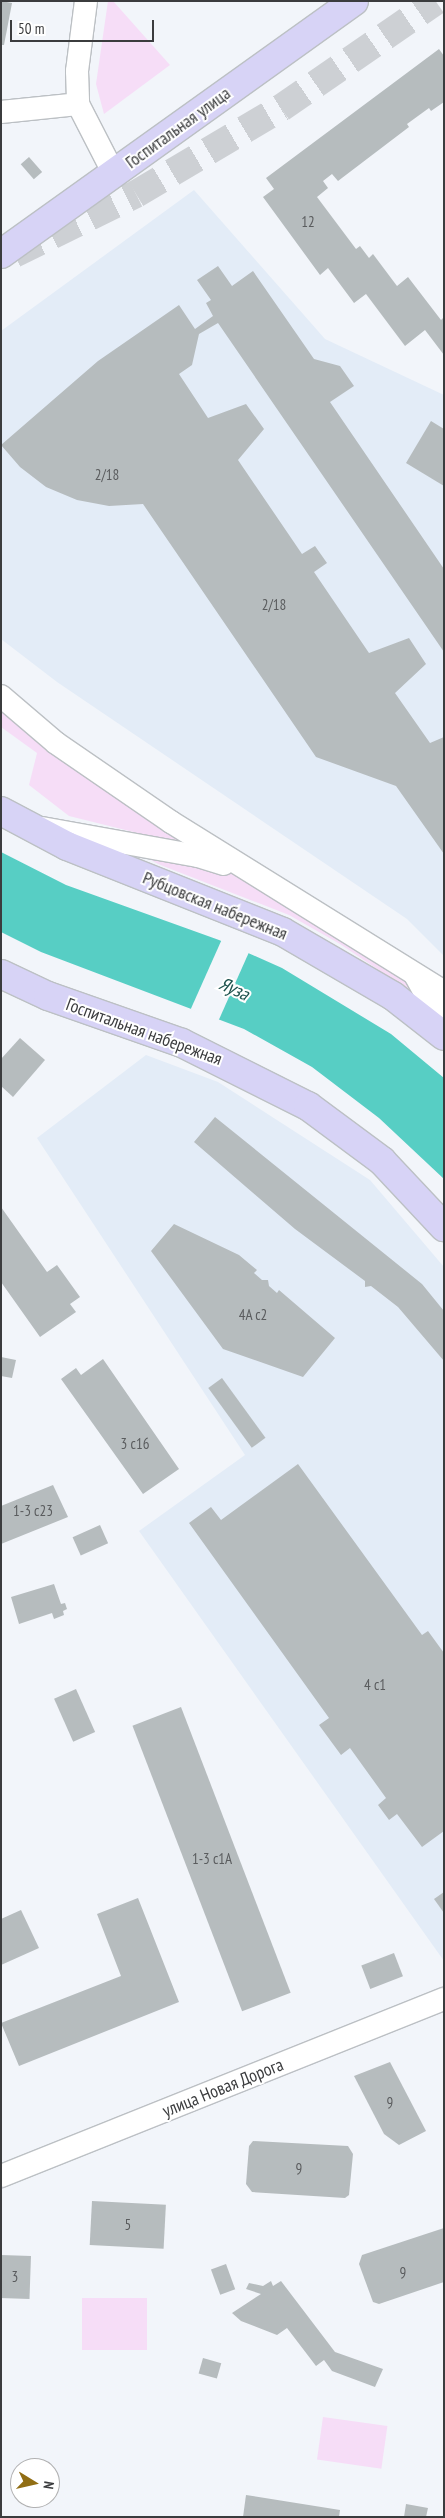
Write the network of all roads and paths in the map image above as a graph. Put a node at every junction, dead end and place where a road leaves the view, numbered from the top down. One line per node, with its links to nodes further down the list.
1 (86, 1): 3 (street)
2 (354, 1): 5 (main road, Госпитальная улица)
3 (78, 104): 4 (street); 5 (street)
4 (1, 112)
5 (114, 174): 6 (main road, Госпитальная улица)
6 (1, 254)
7 (1, 696): 10 (street)
8 (1, 811): 9 (main road, Рубцовская набережная)
9 (26, 826): 10 (street); 15 (main road, Рубцовская набережная)
10 (264, 880): 12 (street)
11 (1, 974): 16 (main road, Госпитальная набережная)
12 (415, 974): 13 (street); 14 (street)
13 (444, 992)
14 (444, 1027)
15 (444, 1036)
16 (444, 1227)
17 (444, 1999): 18 (street, улица Новая Дорога)
18 (1, 2176)

